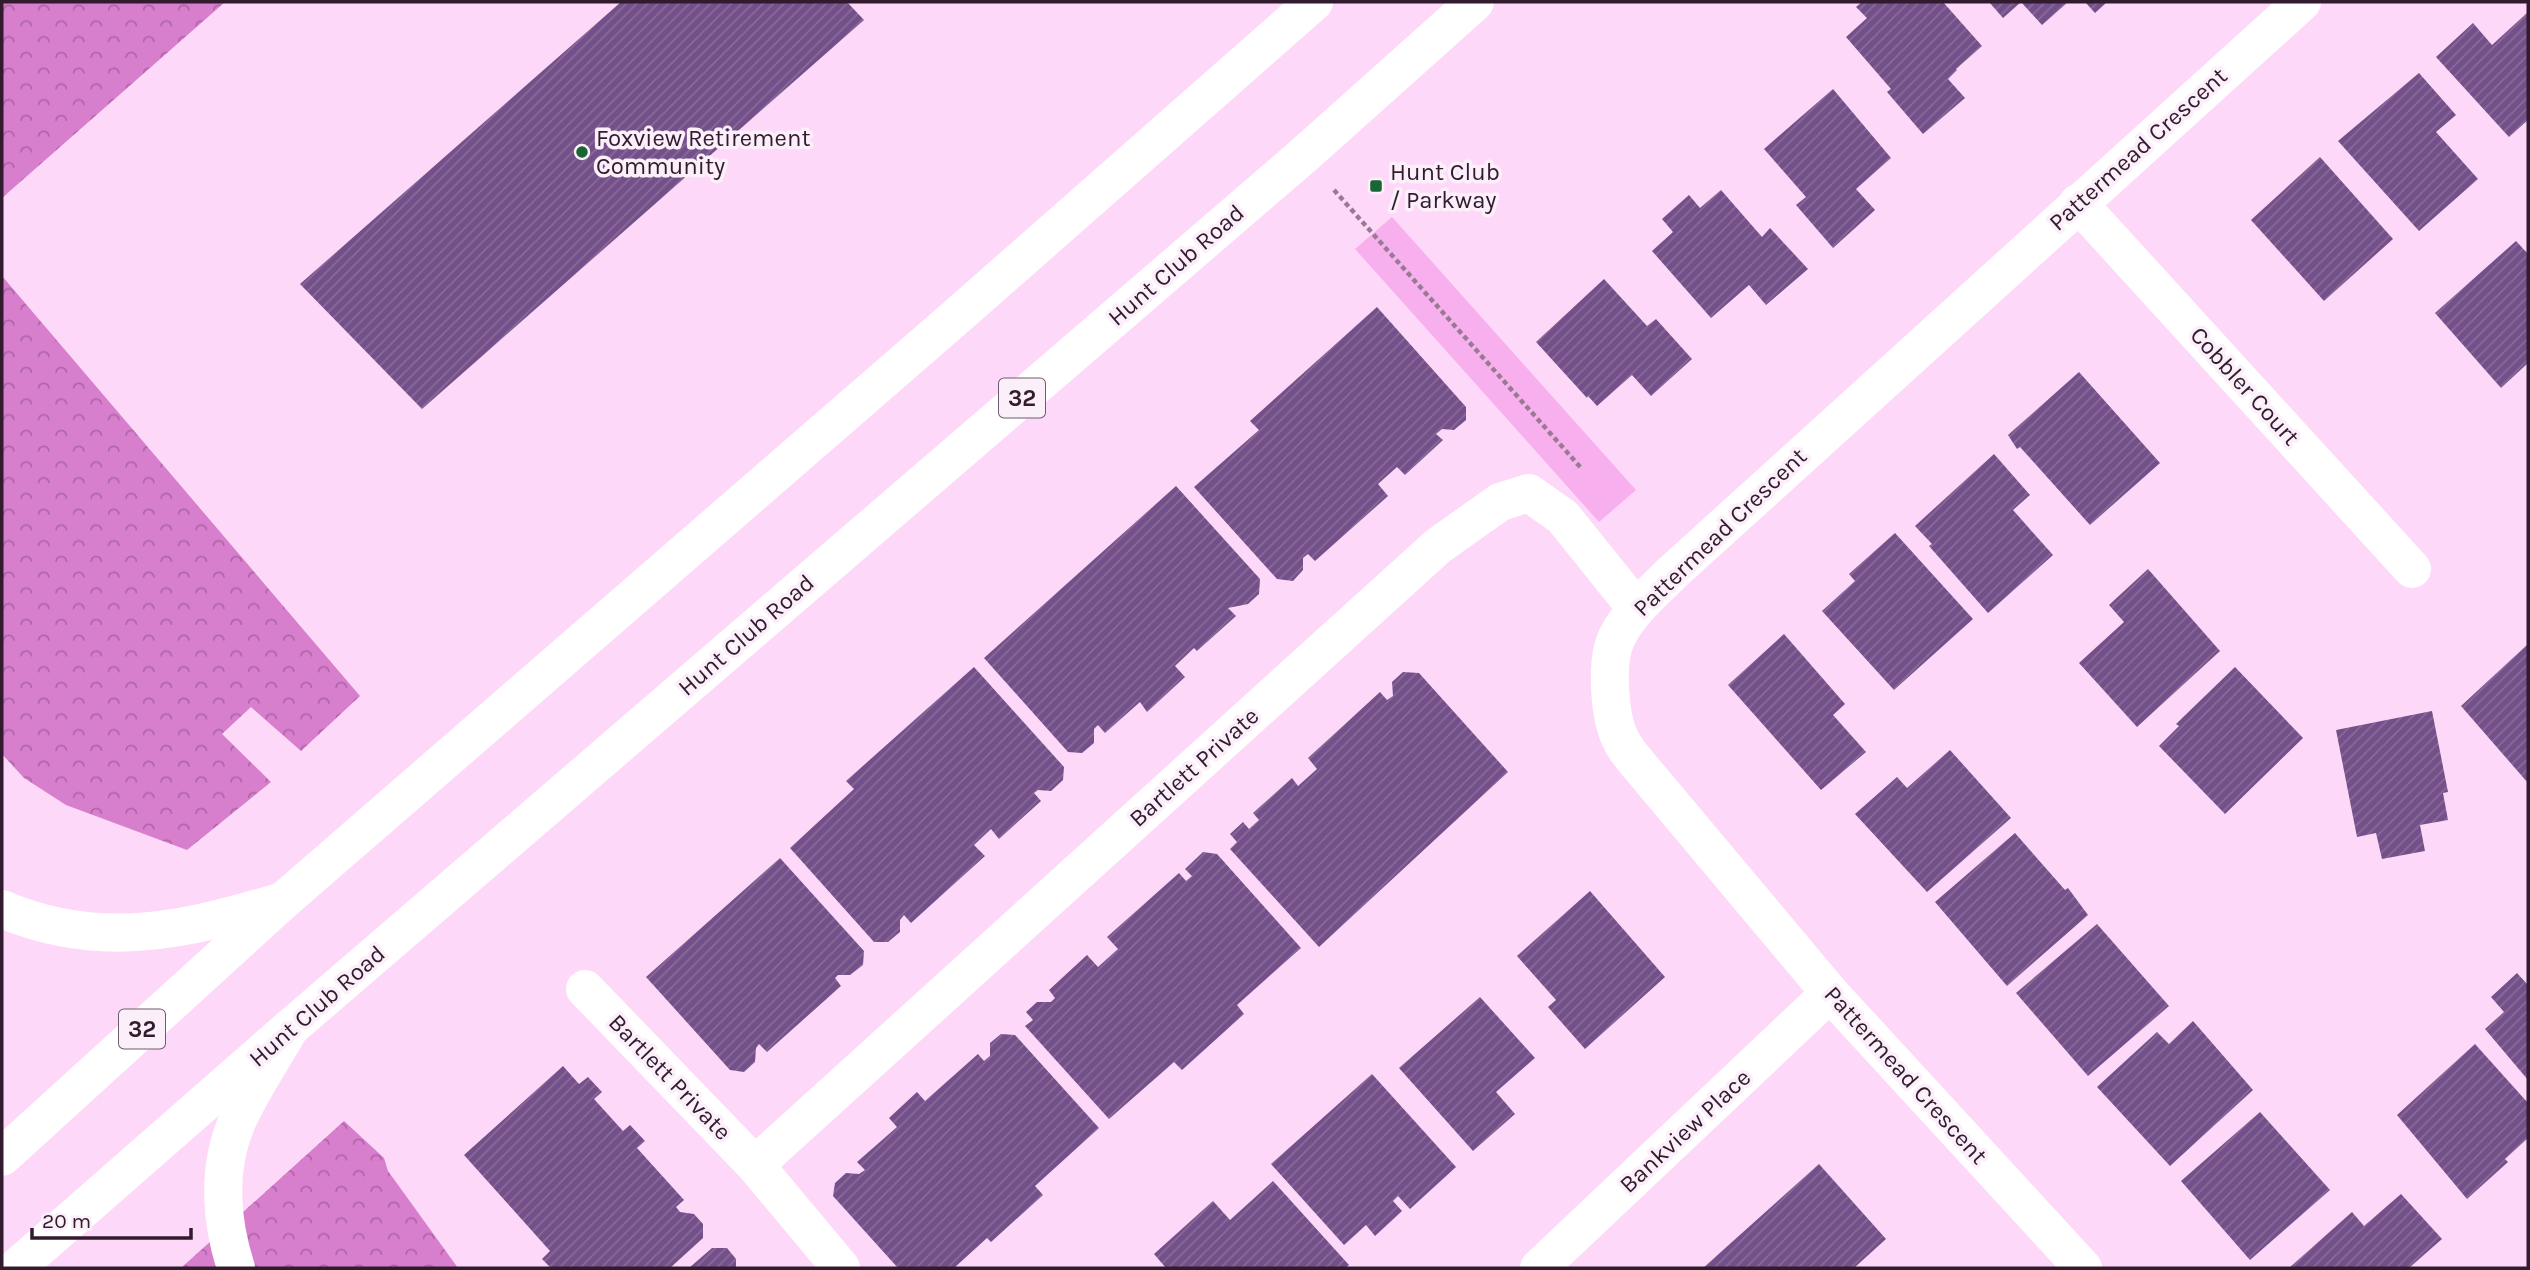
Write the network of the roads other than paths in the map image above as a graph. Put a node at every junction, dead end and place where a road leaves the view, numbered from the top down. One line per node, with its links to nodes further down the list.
1 (1314, 2): 7 (main road, 32)
2 (1475, 2): 11 (main road, Hunt Club Road / 32)
3 (2302, 2): 4 (main road, Pattermead Crescent)
4 (2078, 203): 5 (main road, Cobbler Court); 6 (main road, Pattermead Crescent)
5 (2412, 569)
6 (1636, 608): 10 (main road, Pattermead Crescent); 13 (main road, Bartlett Private)
7 (283, 901): 8 (main road); 12 (main road, 32)
8 (2, 909)
9 (585, 989): 13 (main road, Bartlett Private)
10 (1830, 993): 17 (main road, Bankview Place); 18 (main road, Pattermead Crescent)
11 (290, 1028): 14 (main road, Hunt Club Road / 32); 15 (main road)
12 (2, 1157)
13 (755, 1165): 16 (main road, Bartlett Private)
14 (16, 1268)
15 (236, 1268)
16 (841, 1268)
17 (1539, 1268)
18 (2084, 1268)

